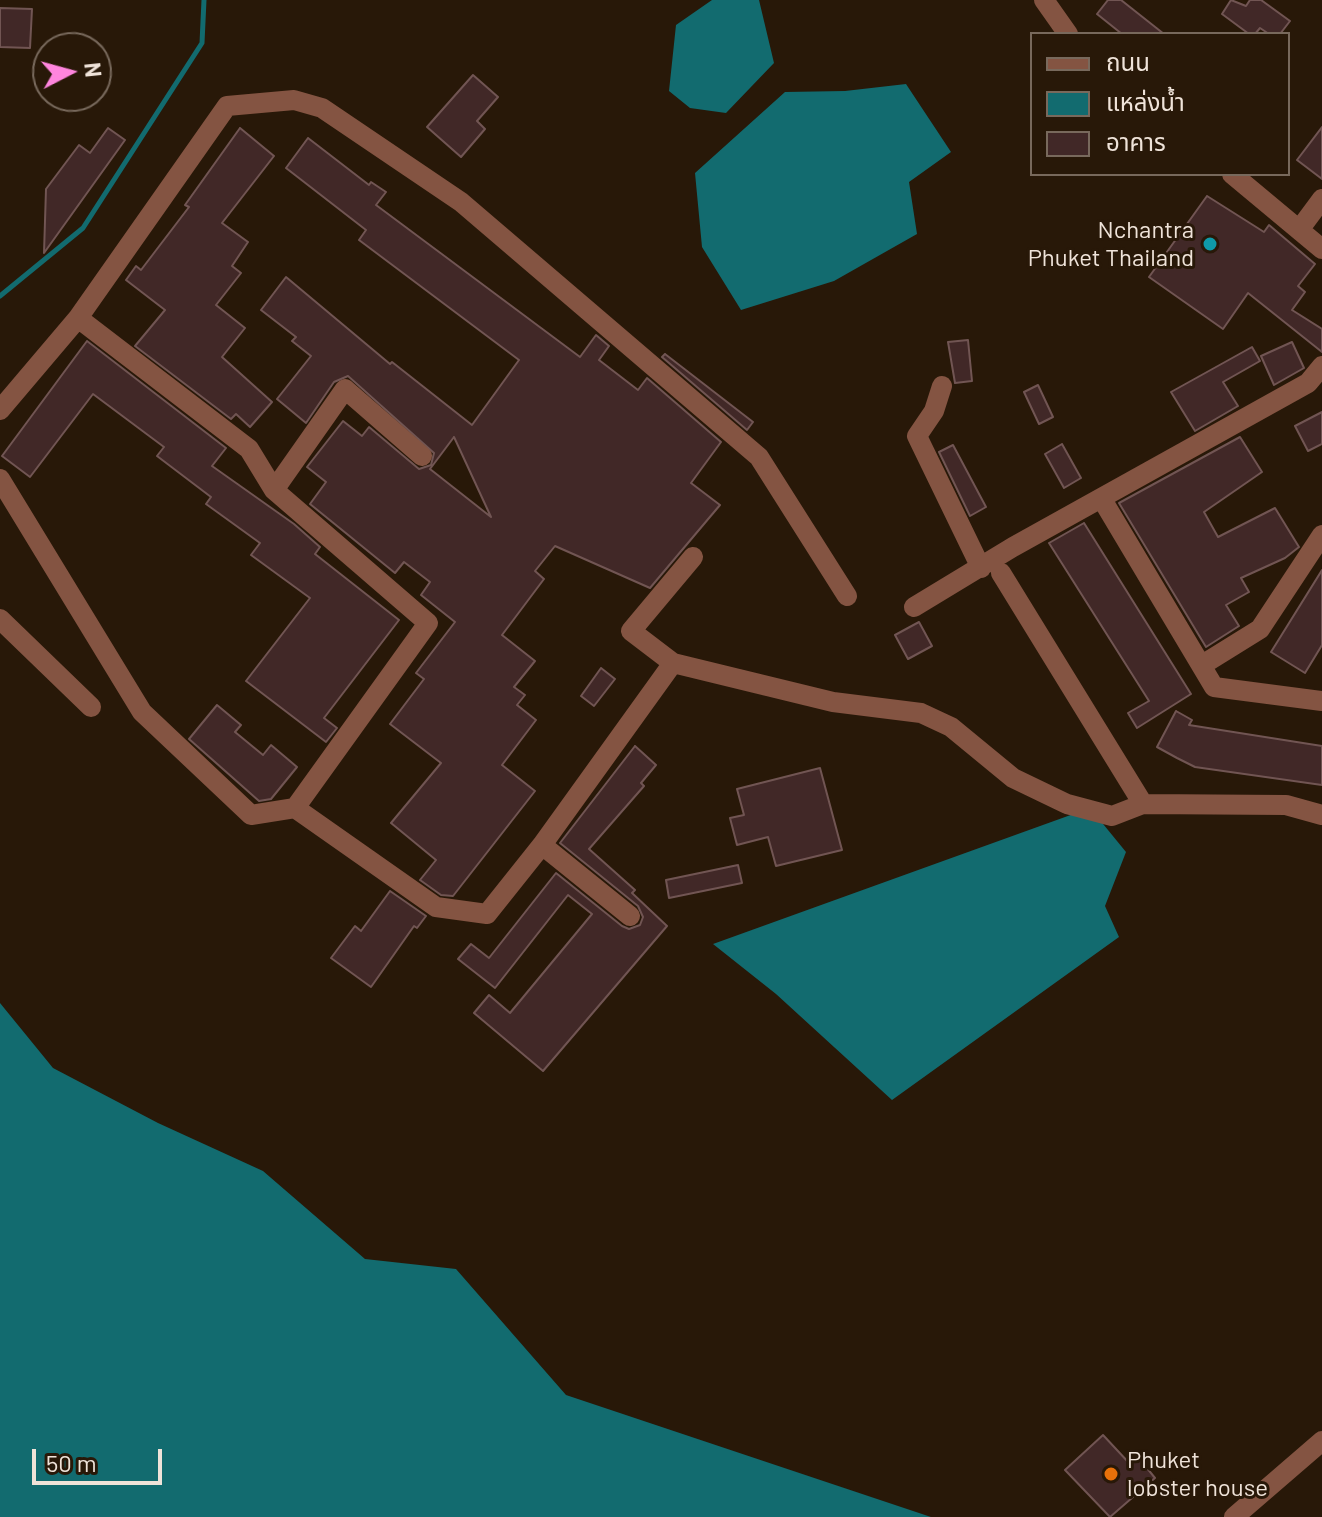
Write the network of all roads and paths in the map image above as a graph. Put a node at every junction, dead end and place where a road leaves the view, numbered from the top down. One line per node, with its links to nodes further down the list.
1 (1044, 0): 2 (street)
2 (1067, 32)
3 (1234, 176): 5 (street)
4 (1322, 199): 5 (street)
5 (1299, 230): 6 (street)
6 (1322, 249)
7 (78, 318): 10 (street); 13 (street); 18 (street)
8 (1322, 366): 17 (street)
9 (942, 386): 17 (street)
10 (0, 410)
11 (422, 456): 13 (street)
12 (0, 479): 26 (street)
13 (274, 490): 26 (street)
14 (1106, 506): 22 (street)
15 (1322, 535): 22 (street)
16 (693, 557): 21 (street)
17 (991, 570): 19 (street); 25 (street)
18 (847, 596)
19 (914, 607)
20 (0, 619): 24 (street)
21 (673, 663): 25 (street); 28 (street)
22 (1202, 665): 23 (street)
23 (1322, 701)
24 (91, 707)
25 (1143, 804): 27 (street)
26 (295, 808): 28 (street)
27 (1322, 815)
28 (542, 845): 29 (street)
29 (630, 916)
30 (1322, 1441): 31 (street)
31 (1234, 1517)

